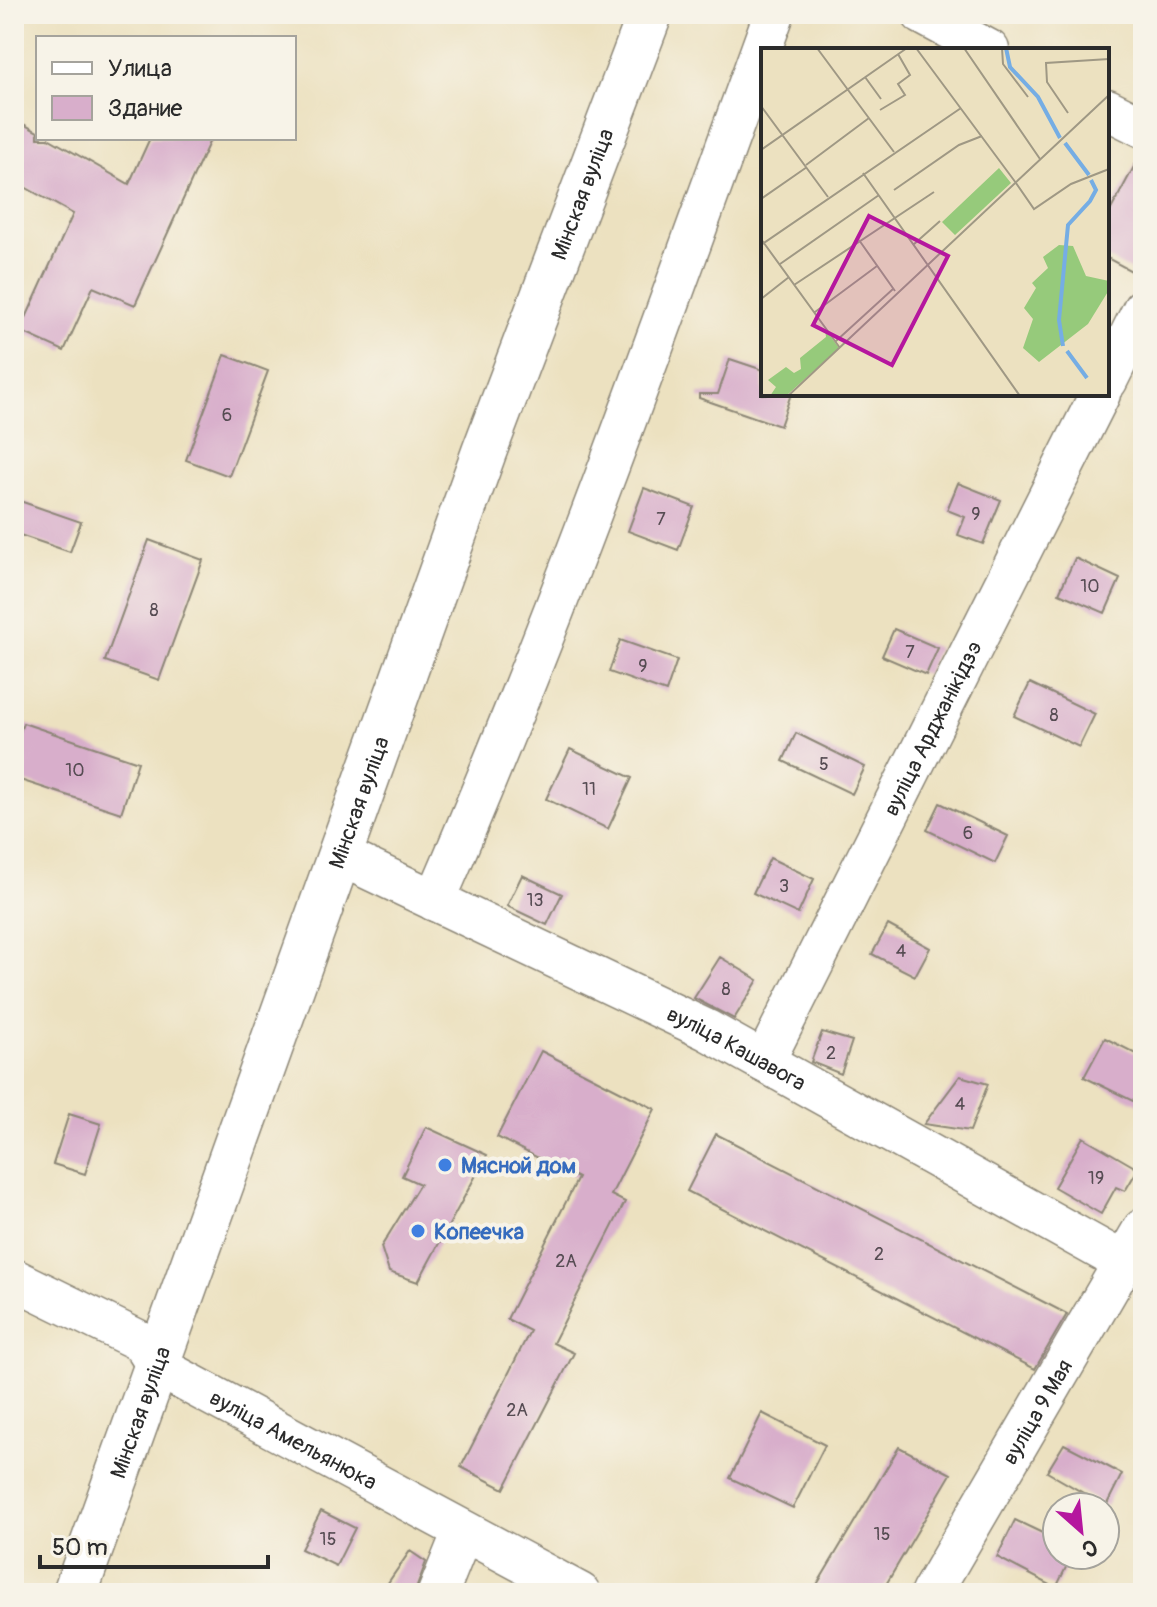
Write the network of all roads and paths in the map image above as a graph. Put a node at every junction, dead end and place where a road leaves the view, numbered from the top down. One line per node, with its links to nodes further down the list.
1 (650, 14): 12 (main road, Мінская вуліца)
2 (774, 14): 4 (street)
3 (922, 14): 5 (street)
4 (762, 48)
5 (985, 48)
6 (761, 50): 13 (street)
7 (1109, 110): 8 (street)
8 (1143, 127)
9 (1143, 309): 10 (street)
10 (1109, 377)
11 (1099, 396): 14 (street, вуліца Арджанікідзэ)
12 (339, 855): 13 (street, вуліца Кашавога); 17 (main road, Мінская вуліца)
13 (435, 901): 14 (street, вуліца Кашавога)
14 (764, 1062): 15 (street, вуліца Кашавога)
15 (1134, 1246): 22 (street, вуліца 9 Мая)
16 (14, 1279): 17 (street, вуліца Амельянюка)
17 (157, 1366): 18 (street, вуліца Амельянюка); 19 (main road, Мінская вуліца)
18 (463, 1531): 20 (street); 21 (street, вуліца Амельянюка)
19 (75, 1593)
20 (438, 1593)
21 (580, 1593)
22 (931, 1593)

